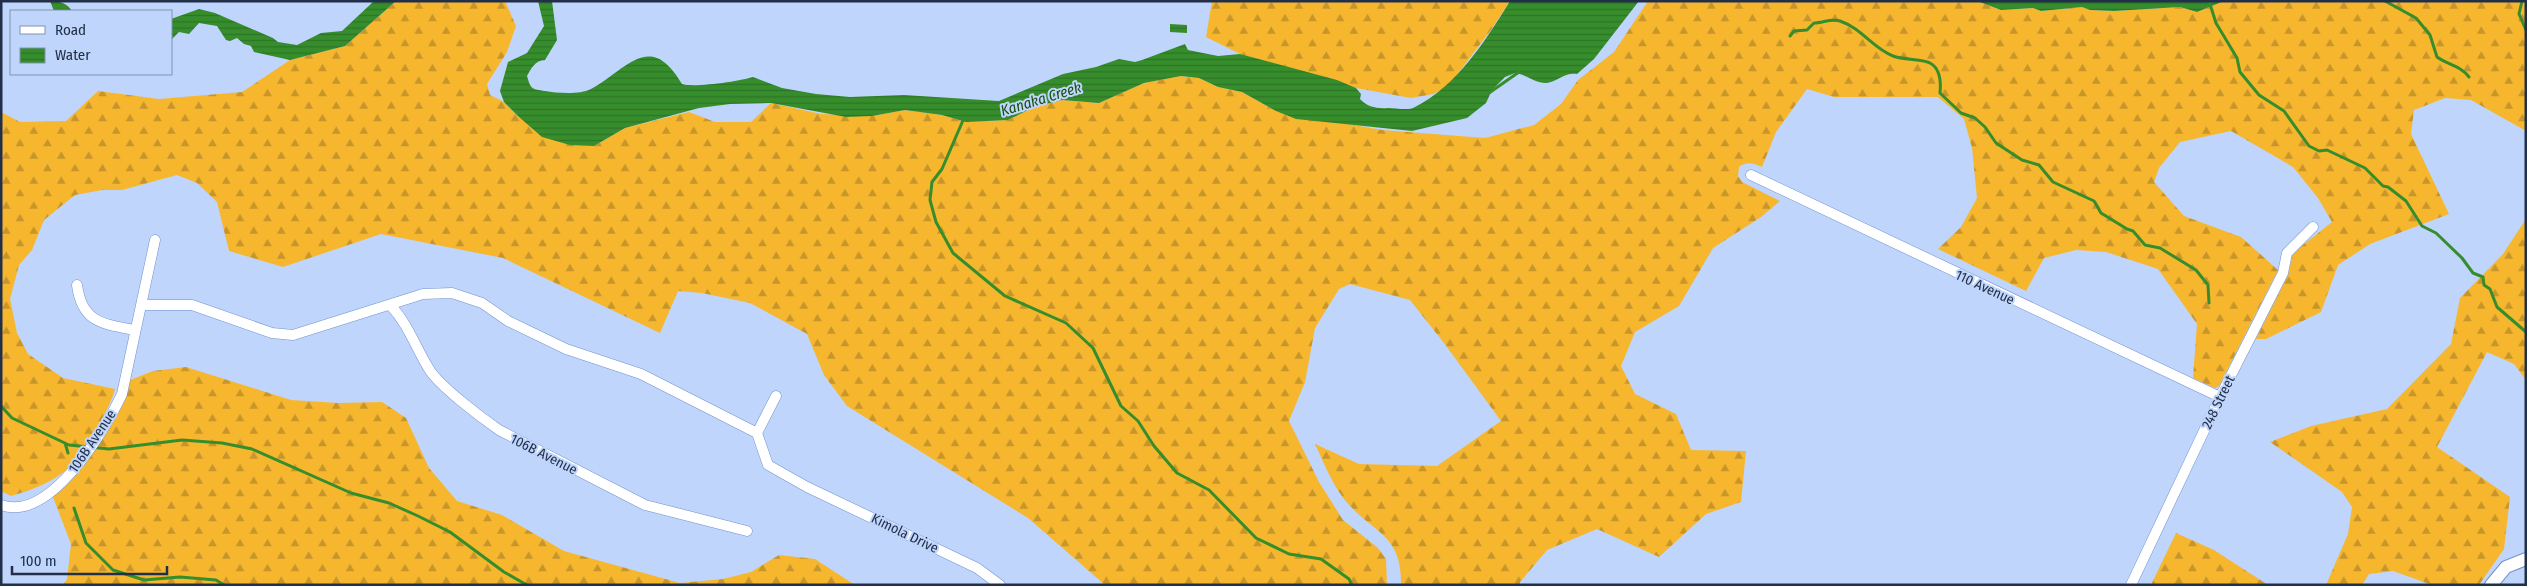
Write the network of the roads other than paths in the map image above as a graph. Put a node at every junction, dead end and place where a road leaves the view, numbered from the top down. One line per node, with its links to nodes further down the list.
1 (1751, 175): 9 (street, 110 Avenue)
2 (2313, 227): 9 (street, 248 Street)
3 (155, 240): 5 (street, 106B Avenue)
4 (77, 285): 7 (street)
5 (142, 305): 6 (street); 7 (street, 106B Avenue)
6 (391, 306): 10 (street); 12 (street, 106B Avenue)
7 (135, 330): 11 (street, 106B Avenue)
8 (776, 396): 10 (street)
9 (2220, 397): 15 (street, 248 Street)
10 (757, 433): 14 (street, Kimola Drive)
11 (1, 506)
12 (747, 531)
13 (2521, 560): 16 (main road)
14 (1000, 585)
15 (2131, 585)
16 (2491, 585)

